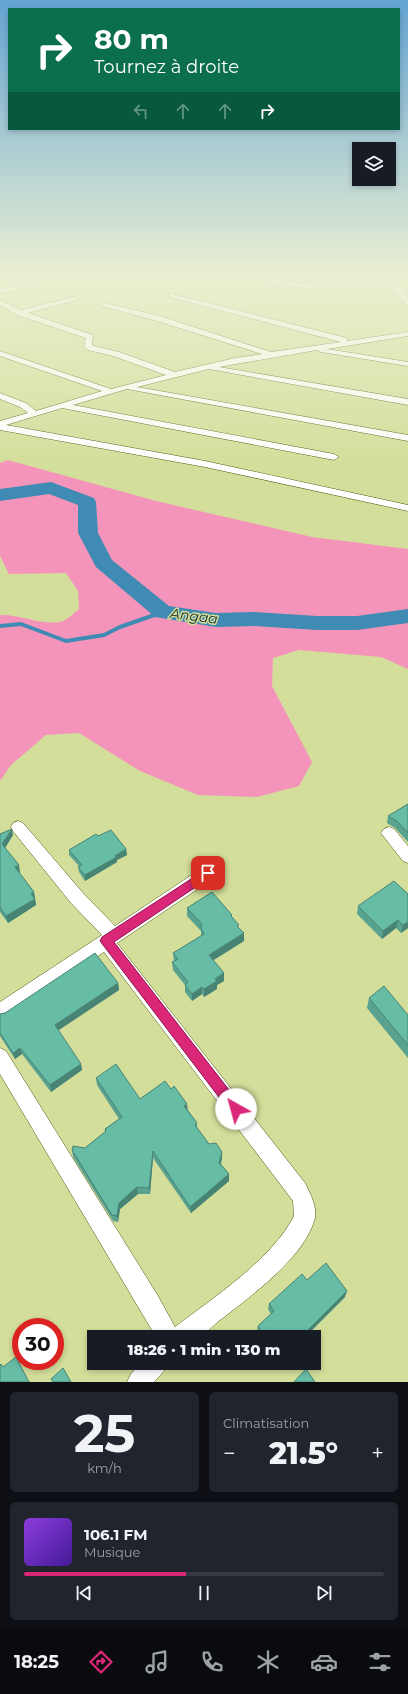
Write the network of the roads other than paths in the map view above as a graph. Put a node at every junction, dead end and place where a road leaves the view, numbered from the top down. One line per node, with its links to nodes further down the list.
1 (89, 339): 11 (street)
2 (226, 339): 8 (street)
3 (341, 339): 5 (street)
4 (368, 339): 5 (street)
5 (350, 342): 6 (street)
6 (309, 348): 8 (street); 9 (street)
7 (0, 353): 13 (street)
8 (272, 354): 10 (street)
9 (408, 364)
10 (208, 367): 11 (street); 15 (street)
11 (172, 374): 12 (street)
12 (126, 387): 13 (street); 19 (street)
13 (110, 391): 16 (street)
14 (0, 396): 17 (street)
15 (408, 402)
16 (59, 406): 17 (street); 20 (street)
17 (34, 413): 18 (street)
18 (0, 426): 21 (street)
19 (408, 438)
20 (334, 457)
21 (408, 508)
22 (18, 827): 26 (street)
23 (389, 834): 24 (street)
24 (408, 857)
25 (208, 873): 26 (street)
26 (110, 938): 27 (street); 30 (street)
27 (0, 1012)
28 (0, 1057): 29 (street)
29 (164, 1330)
30 (189, 1330)
31 (150, 1370): 32 (street)
32 (139, 1382)

